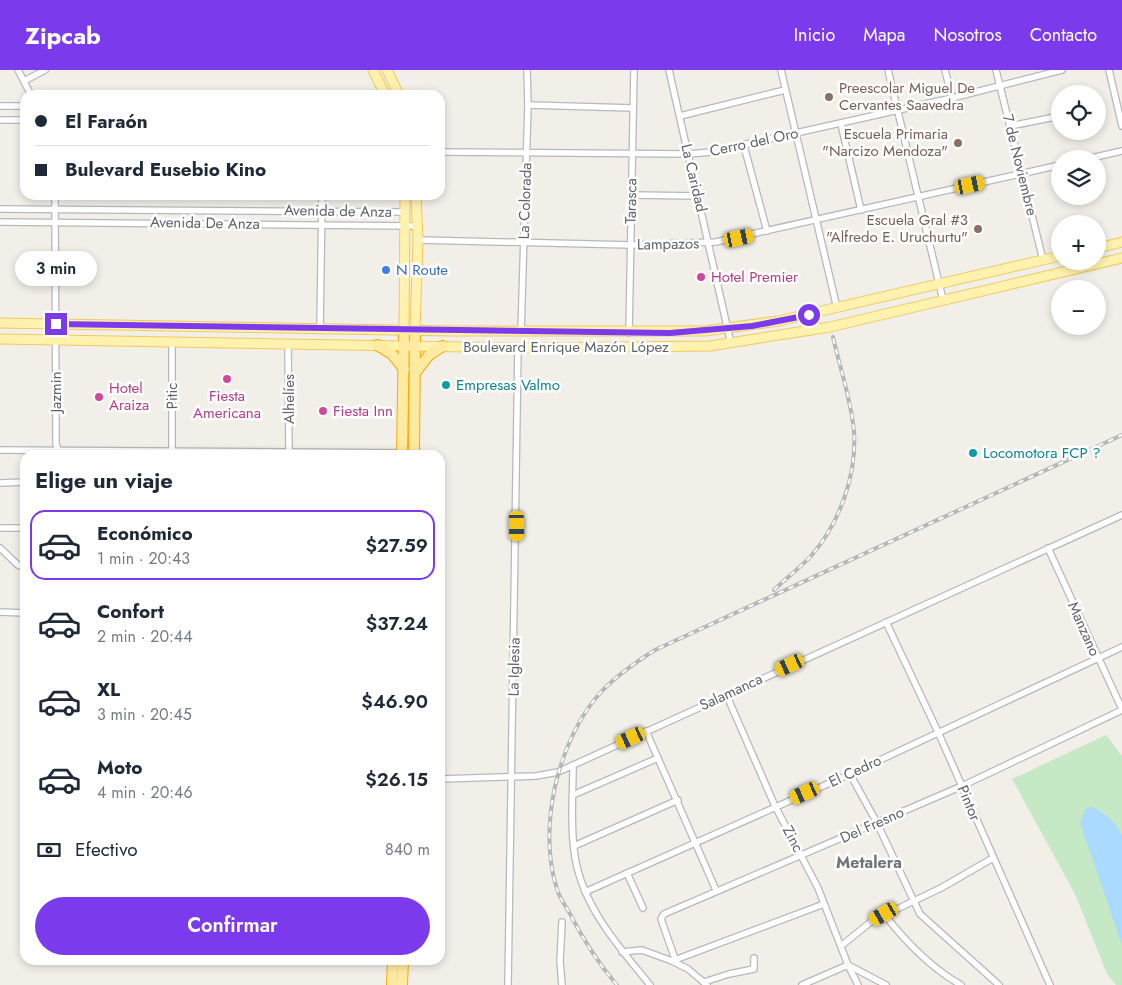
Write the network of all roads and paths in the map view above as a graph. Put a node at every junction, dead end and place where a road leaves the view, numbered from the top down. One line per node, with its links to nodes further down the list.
1 (18, 70): 14 (street)
2 (45, 70): 14 (street)
3 (373, 70): 17 (main road)
4 (388, 70): 18 (main road)
5 (527, 70): 24 (street, La Colorada)
6 (634, 70): 25 (street, Tarasca)
7 (669, 70): 27 (street, La Caridad)
8 (781, 70): 19 (street)
9 (888, 70): 26 (street)
10 (945, 70): 20 (street)
11 (996, 70): 15 (street, 7 de Noviembre)
12 (1060, 70): 15 (street, Cerro del Oro)
13 (1109, 70): 21 (street)
14 (24, 81): 16 (street)
15 (1000, 85): 20 (street, Cerro del Oro); 32 (street, 7 de Noviembre)
16 (28, 90)
17 (383, 90)
18 (397, 90)
19 (785, 90): 27 (street); 34 (street)
20 (952, 98): 26 (street, Cerro del Oro)
21 (1120, 103): 33 (street)
22 (0, 106): 23 (street)
23 (20, 106)
24 (528, 106): 25 (street); 36 (street, La Colorada)
25 (633, 108): 39 (street, Tarasca)
26 (897, 111): 31 (street, Cerro del Oro); 46 (street)
27 (680, 116): 40 (street, La Caridad)
28 (1051, 118): 32 (street)
29 (0, 120): 30 (street)
30 (20, 120)
31 (841, 124): 34 (street, Cerro del Oro); 54 (street)
32 (1010, 126): 43 (street, 7 de Noviembre)
33 (1122, 126)
34 (795, 134): 35 (street, Cerro del Oro); 58 (street)
35 (744, 146): 40 (street, Cerro del Oro); 65 (street)
36 (527, 151): 38 (street, Cerro del Oro); 39 (street, Cerro del Oro); 67 (street, La Colorada)
37 (1122, 151): 41 (street)
38 (445, 152)
39 (632, 154): 40 (street, Cerro del Oro); 44 (street, Tarasca)
40 (689, 154): 45 (street, La Caridad)
41 (1106, 155)
42 (1051, 167): 43 (street, Lampazos)
43 (1022, 173): 46 (street, Lampazos); 74 (street, 7 de Noviembre)
44 (631, 195): 45 (street); 70 (street, Tarasca)
45 (699, 196): 69 (street, La Caridad)
46 (918, 196): 54 (street, Lampazos); 75 (street)
47 (55, 200): 52 (street, Jazmin)
48 (322, 200): 55 (street)
49 (405, 200): 57 (main road)
50 (416, 200): 66 (main road)
51 (0, 209): 52 (street, Avenida de Anza)
52 (55, 209): 53 (street, Avenida de Anza); 60 (street, Jazmin)
53 (175, 209): 55 (street, Avenida de Anza); 61 (street)
54 (861, 210): 58 (street, Lampazos)
55 (322, 211): 56 (street, Avenida de Anza); 62 (street)
56 (361, 211): 57 (street, Avenida de Anza); 63 (street)
57 (406, 212): 64 (main road)
58 (815, 221): 65 (street, Lampazos); 77 (street)
59 (0, 222): 60 (street, Avenida De Anza)
60 (55, 222): 61 (street, Avenida De Anza); 79 (street, Jazmin)
61 (175, 222): 62 (street, Avenida De Anza)
62 (321, 224): 63 (street, Avenida De Anza); 81 (street)
63 (361, 224): 64 (street, Avenida De Anza)
64 (408, 226): 66 (main road); 82 (main road)
65 (767, 231): 69 (street, Lampazos)
66 (418, 240): 67 (street, Lampazos); 83 (main road)
67 (523, 242): 70 (street, Lampazos); 84 (street, La Colorada)
68 (1122, 242): 71 (main road)
69 (709, 243): 70 (street, Lampazos); 80 (street, La Caridad)
70 (631, 244): 85 (street, Tarasca)
71 (1106, 246)
72 (1051, 258): 74 (main road, Boulevard Enrique Mazón López)
73 (1122, 258): 76 (main road, Boulevard Enrique Mazón López)
74 (1043, 260): 75 (main road, Boulevard Enrique Mazón López)
75 (940, 284): 76 (street); 77 (main road, Boulevard Enrique Mazón López)
76 (944, 300): 90 (main road, Boulevard Enrique Mazón López)
77 (837, 308): 80 (main road, Boulevard Enrique Mazón López)
78 (0, 323): 79 (main road, Boulevard Enrique Mazón López)
79 (56, 324): 81 (main road, Boulevard Enrique Mazón López); 87 (street, Jazmin)
80 (727, 328): 85 (main road, Boulevard Enrique Mazón López); 90 (street, La Caridad)
81 (320, 329): 82 (main road, Boulevard Enrique Mazón López)
82 (404, 330): 83 (main road, Boulevard Enrique Mazón López); 92 (highway)
83 (415, 330): 84 (main road, Boulevard Enrique Mazón López); 92 (highway)
84 (521, 332): 85 (main road, Boulevard Enrique Mazón López)
85 (629, 332)
86 (0, 339): 87 (main road, Boulevard Enrique Mazón López)
87 (56, 340): 88 (main road, Boulevard Enrique Mazón López); 97 (street, Jazmin)
88 (172, 341): 89 (main road, Boulevard Enrique Mazón López); 101 (street, Pitic)
89 (288, 343): 91 (main road, Boulevard Enrique Mazón López); 102 (street, Alhelíes)
90 (731, 344): 94 (main road, Boulevard Enrique Mazón López)
91 (377, 345): 92 (main road, Boulevard Enrique Mazón López); 95 (highway)
92 (409, 345): 93 (main road, Boulevard Enrique Mazón López); 95 (highway); 96 (highway)
93 (443, 346): 94 (main road, Boulevard Enrique Mazón López); 96 (highway)
94 (518, 348): 126 (street, La Iglesia)
95 (404, 369): 103 (highway)
96 (414, 373): 104 (highway)
97 (56, 444): 99 (street); 100 (street, Jazmin)
98 (0, 450): 105 (street)
99 (52, 450)
100 (59, 450)
101 (172, 450)
102 (289, 450)
103 (402, 450)
104 (414, 450)
105 (20, 451)
106 (20, 482): 107 (street)
107 (0, 483)
108 (1122, 515): 112 (street, Salamanca)
109 (0, 528): 110 (street)
110 (20, 528)
111 (0, 548): 113 (street)
112 (1048, 548): 116 (street, Salamanca); 118 (street, Manzano)
113 (20, 566)
114 (0, 612): 115 (street)
115 (20, 613)
116 (886, 622): 119 (street, Salamanca); 122 (street, Pintor)
117 (1122, 647): 118 (street, El Cedro)
118 (1097, 658): 120 (street, Manzano); 122 (street, El Cedro)
119 (726, 694): 121 (street, Salamanca); 131 (street, Zinc)
120 (1122, 710): 128 (street, Del Fresno)
121 (646, 732): 123 (street); 124 (street, Salamanca)
122 (938, 732): 125 (street, El Cedro); 128 (street, Pintor)
123 (658, 758): 129 (street); 130 (street)
124 (573, 765): 126 (street, Salamanca); 129 (street)
125 (850, 774): 131 (street, El Cedro); 132 (street)
126 (512, 777): 127 (street, Salamanca); 155 (street, La Iglesia)
127 (445, 779)
128 (962, 786): 132 (street, Del Fresno); 136 (street, Pintor)
129 (573, 795): 134 (street)
130 (678, 800): 133 (street); 134 (street)
131 (775, 806): 133 (street, El Cedro); 135 (street, Zinc)
132 (877, 823): 135 (street, Del Fresno); 140 (street)
133 (696, 842): 137 (street, El Cedro); 138 (street)
134 (574, 846): 139 (street)
135 (801, 856): 138 (street, Del Fresno); 141 (street, Zinc)
136 (993, 858): 140 (street); 163 (street, Pintor)
137 (627, 873): 139 (street, El Cedro); 142 (street)
138 (716, 890): 148 (street, Del Fresno)
139 (586, 892): 146 (street)
140 (913, 901): 143 (street); 162 (street)
141 (824, 904): 145 (street, Zinc); 148 (street)
142 (643, 908)
143 (884, 914): 145 (street); 161 (street)
144 (562, 922): 156 (street)
145 (841, 946): 151 (street, Zinc)
146 (622, 952): 148 (street); 157 (street)
147 (754, 958): 152 (street)
148 (673, 960): 152 (street)
149 (393, 965): 153 (highway)
150 (403, 965): 154 (highway)
151 (848, 965): 158 (street); 159 (street, Zinc); 160 (street)
152 (706, 984)
153 (392, 985)
154 (402, 985)
155 (508, 985)
156 (562, 985)
157 (650, 985)
158 (802, 985)
159 (858, 985)
160 (886, 985)
161 (961, 985)
162 (999, 985)
163 (1050, 985)

